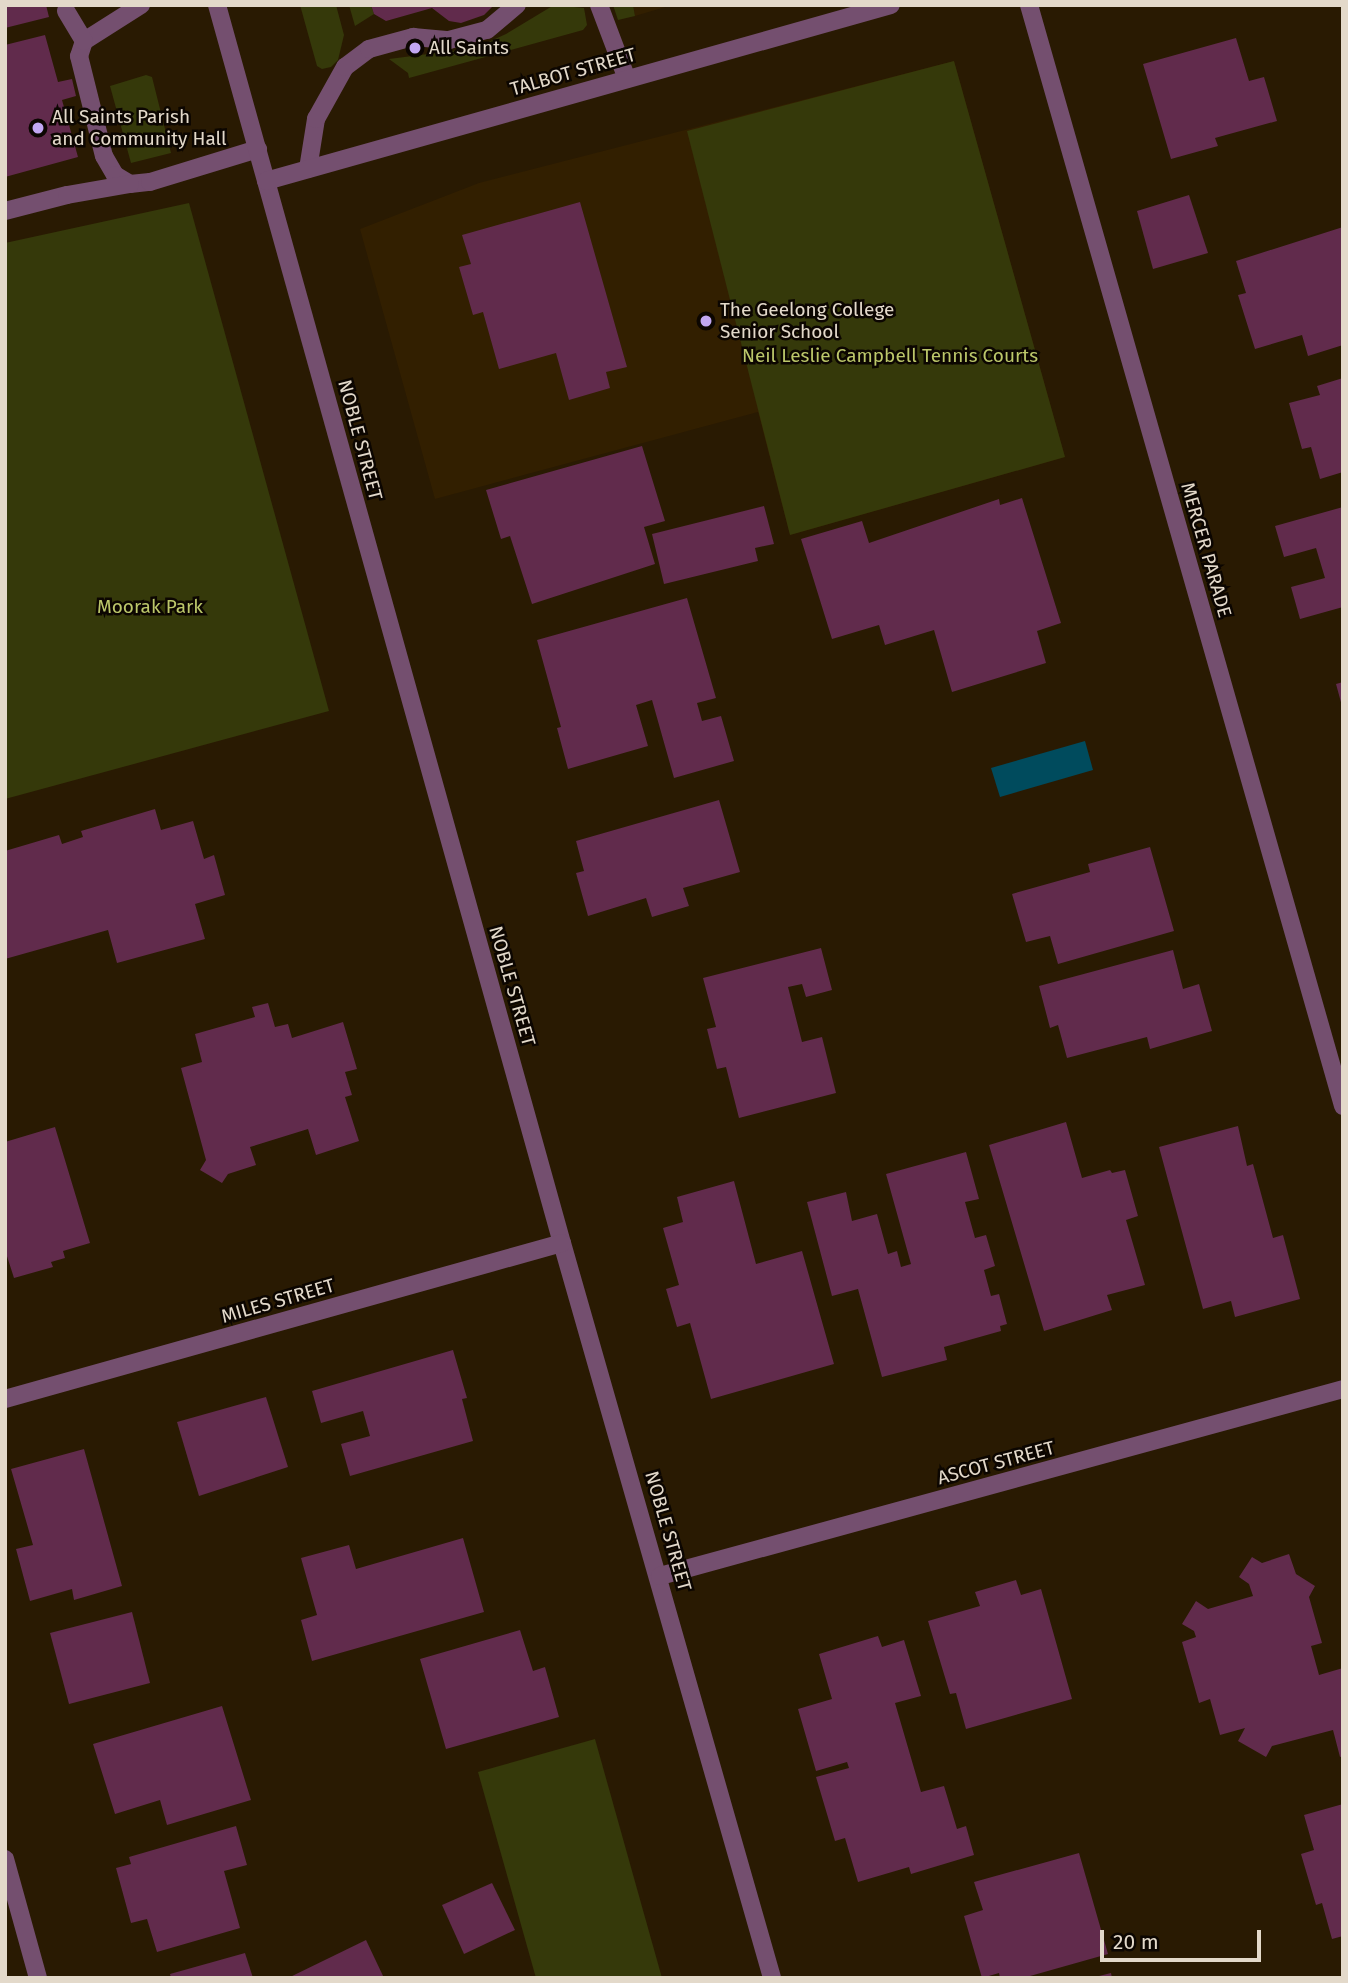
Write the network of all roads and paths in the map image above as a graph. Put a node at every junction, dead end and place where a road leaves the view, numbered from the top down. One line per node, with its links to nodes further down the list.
1 (141, 5): 8 (street)
2 (217, 5): 10 (street, NOBLE STREET)
3 (517, 5): 11 (street)
4 (599, 5): 9 (street)
5 (891, 5): 9 (street, TALBOT STREET)
6 (1030, 5): 15 (street, MERCER PARADE)
7 (66, 11): 8 (street)
8 (84, 41): 13 (street)
9 (627, 79): 11 (street, TALBOT STREET)
10 (258, 149): 12 (street, NOBLE STREET); 13 (street)
11 (308, 169): 12 (street, TALBOT STREET)
12 (266, 181): 16 (street, NOBLE STREET)
13 (130, 184): 14 (street)
14 (5, 211)
15 (1343, 1106)
16 (562, 1243): 18 (street, MILES STREET); 19 (street, NOBLE STREET)
17 (1343, 1390): 19 (street, ASCOT STREET)
18 (5, 1399)
19 (660, 1576): 22 (street, NOBLE STREET)
20 (5, 1859): 21 (street)
21 (38, 1978)
22 (772, 1978)

